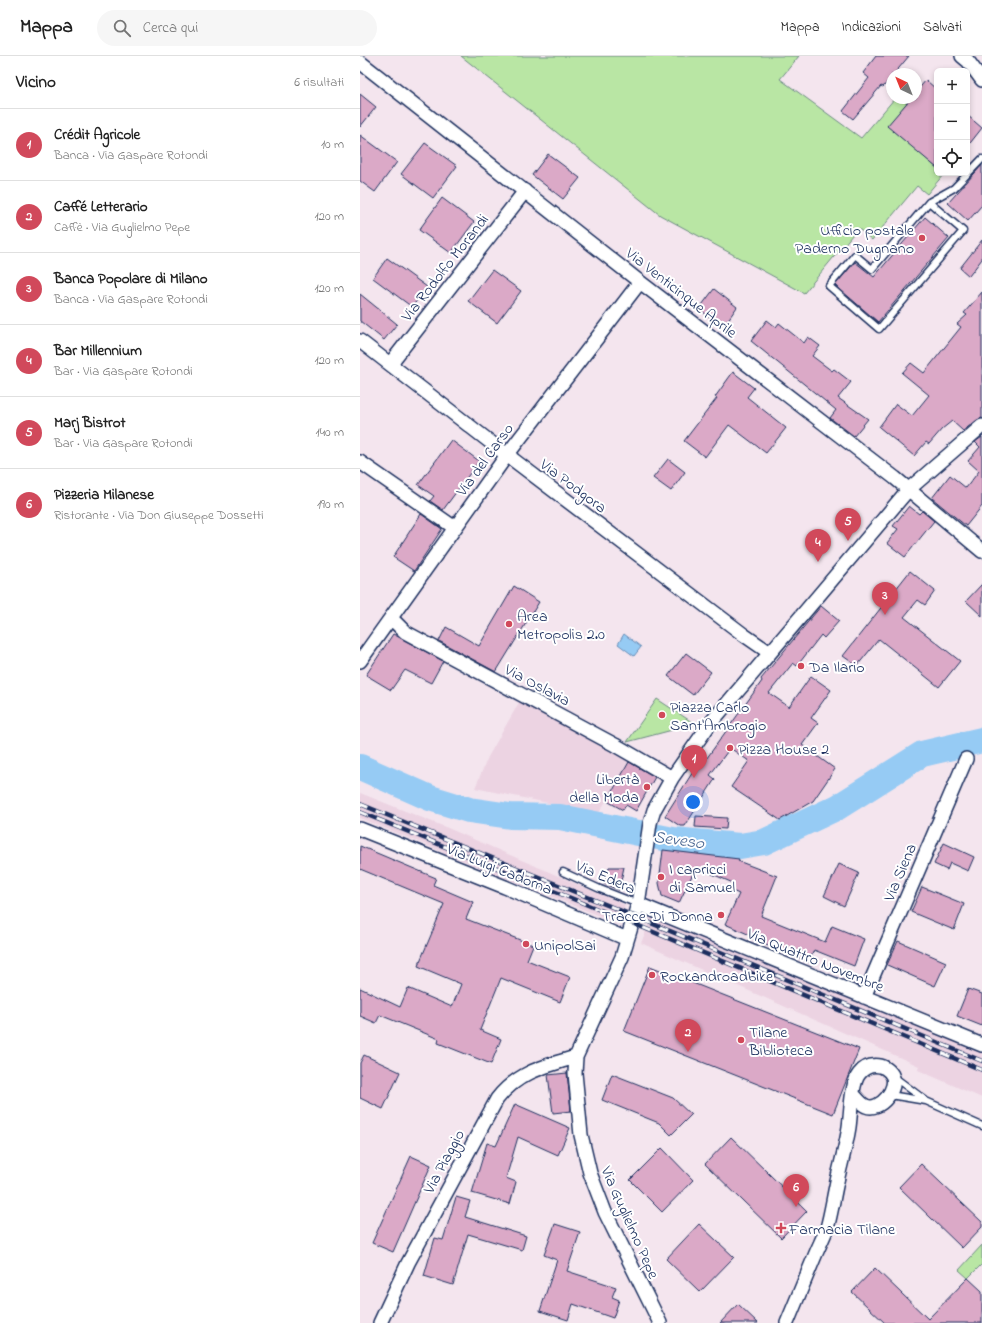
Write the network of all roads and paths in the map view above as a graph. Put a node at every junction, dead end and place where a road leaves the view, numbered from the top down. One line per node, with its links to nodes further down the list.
1 (962, 56): 3 (street)
2 (360, 62): 5 (street, Via Venticinque Aprile)
3 (982, 80)
4 (982, 158): 6 (lane)
5 (525, 191): 7 (street, Via Venticinque Aprile); 9 (street, Via Rodolfo Morandi)
6 (929, 202): 6 (lane)
7 (640, 282): 11 (street, Via del Carso); 13 (street, Via Venticinque Aprile)
8 (360, 341): 9 (street, Via Podgora)
9 (390, 364): 11 (street, Via Podgora)
10 (982, 426): 13 (street, Via Guglielmo Pepe)
11 (507, 455): 14 (street, Via del Carso); 17 (street, Via Podgora)
12 (360, 462): 14 (street)
13 (908, 490): 15 (street, Via Venticinque Aprile); 17 (street, Via Guglielmo Pepe)
14 (455, 528): 16 (street, Via del Carso)
15 (982, 551)
16 (391, 618): 18 (street, Via del Carso); 20 (street, Via Oslavia)
17 (770, 653): 20 (street, Via Guglielmo Pepe)
18 (360, 661)
19 (966, 759): 25 (street, Via Siena)
20 (672, 778): 23 (street, Via Guglielmo Pepe)
21 (360, 829): 24 (street, Via Luigi Cadorna)
22 (563, 872): 23 (lane, Via Edera)
23 (638, 904): 24 (street, Via Guglielmo Pepe); 25 (street, Via Quattro Novembre)
24 (627, 939): 27 (street, Via Guglielmo Pepe)
25 (864, 997): 26 (street, Via Quattro Novembre)
26 (982, 1045)
27 (576, 1057): 35 (street, Via Piaggio); 36 (street, Via Guglielmo Pepe)
28 (892, 1075): 29 (street); 30 (street); 31 (lane)
29 (853, 1094): 32 (street); 34 (street)
30 (890, 1095): 31 (lane); 32 (street)
31 (926, 1101): 33 (lane)
32 (868, 1107): 34 (street)
33 (982, 1126)
34 (849, 1129): 37 (street)
35 (380, 1323)
36 (660, 1323)
37 (787, 1323)

